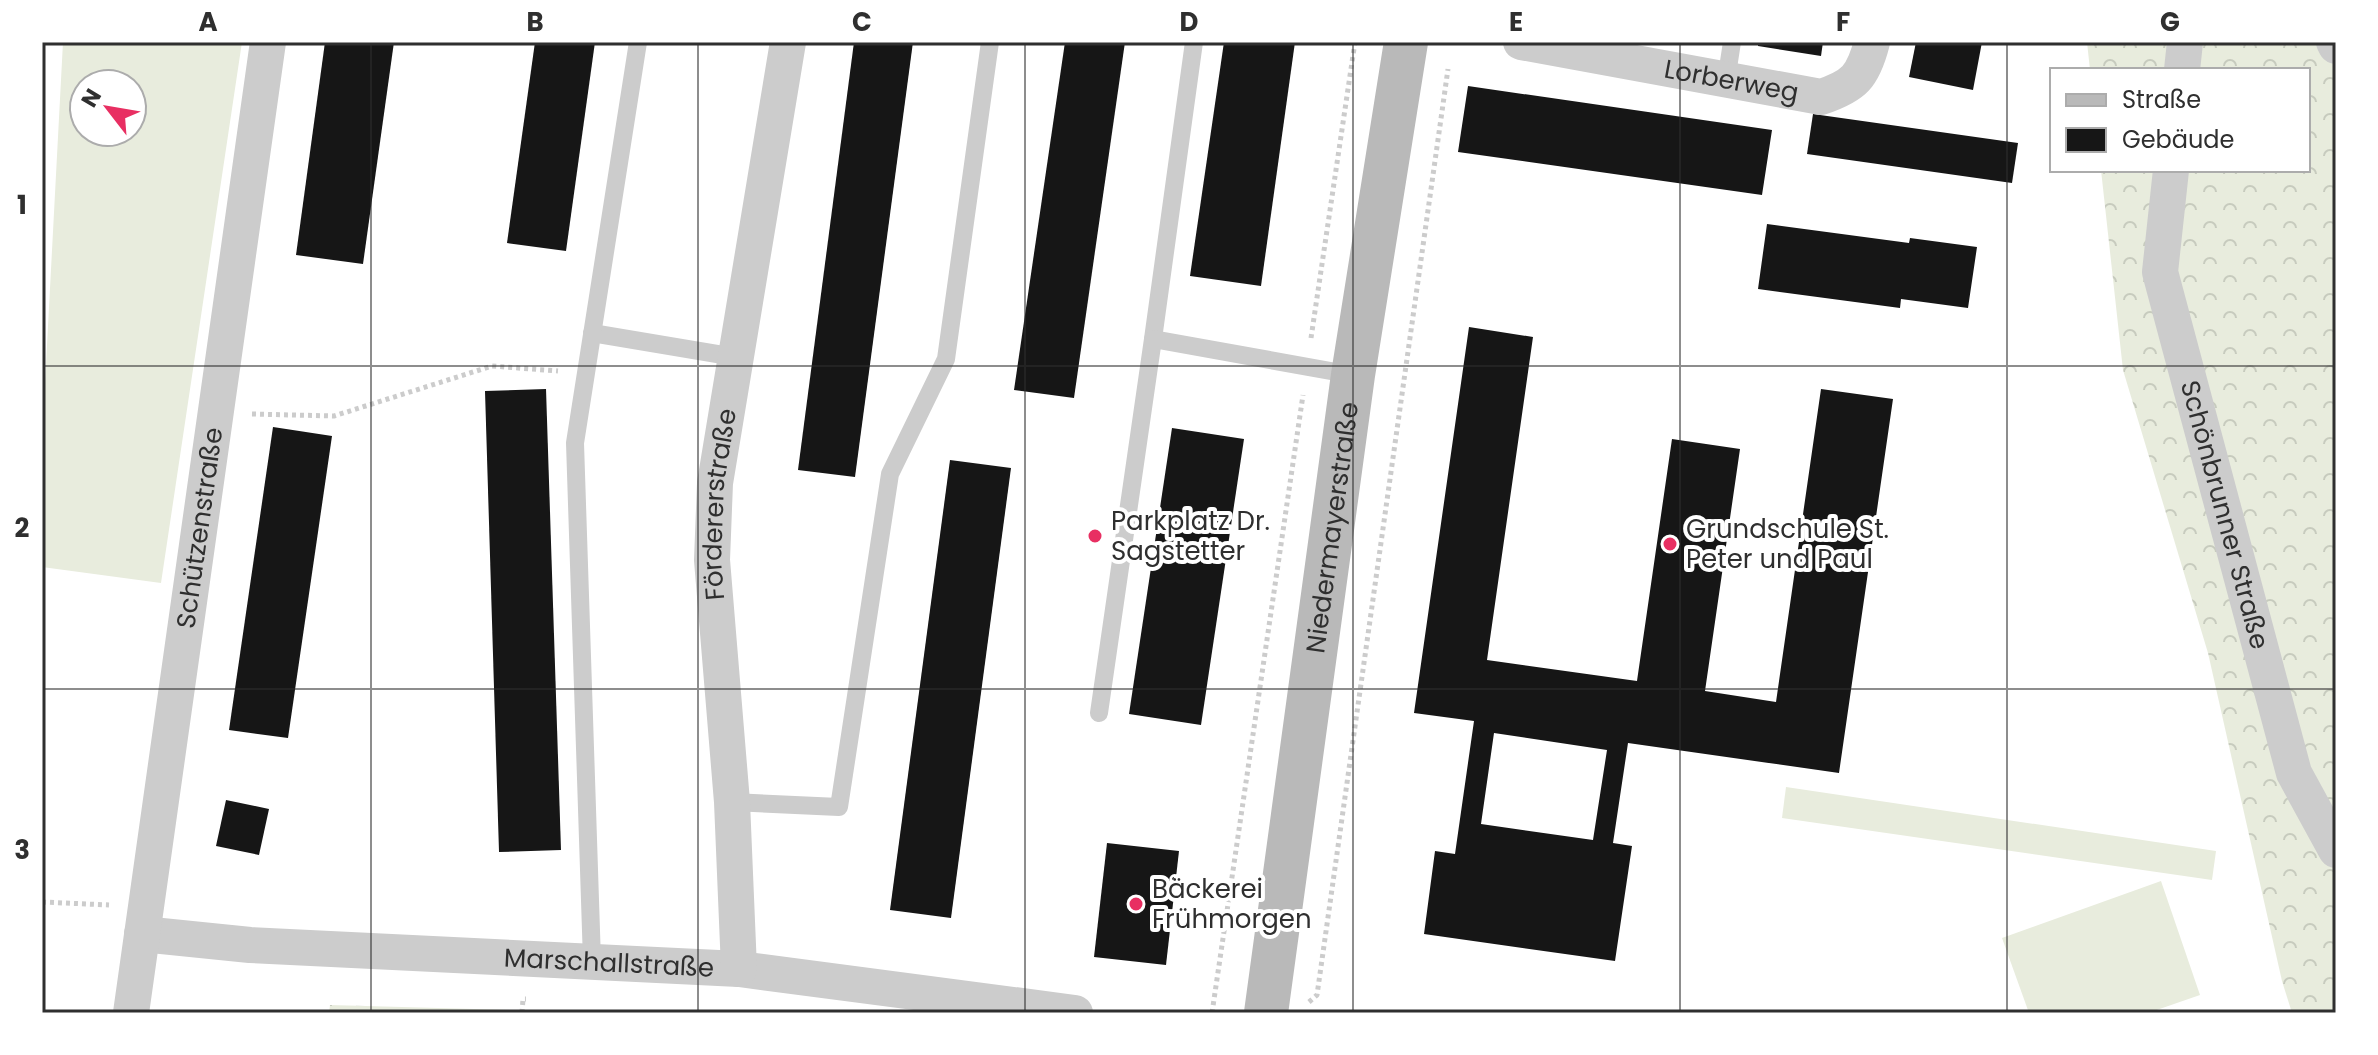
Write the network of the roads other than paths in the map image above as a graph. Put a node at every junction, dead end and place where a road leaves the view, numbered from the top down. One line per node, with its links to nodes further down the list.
1 (268, 42): 21 (street, Schützenstraße)
2 (638, 42): 14 (lane)
3 (788, 42): 16 (street, Fördererstraße)
4 (990, 42): 19 (lane)
5 (1194, 42): 15 (lane)
6 (1406, 42): 17 (main road, Niedermayerstraße)
7 (1521, 42): 12 (street, Lorberweg)
8 (1732, 42): 12 (lane)
9 (1872, 42): 12 (street, Lorberweg)
10 (2185, 42): 11 (street)
11 (2182, 68)
12 (1726, 81)
13 (2171, 172): 20 (street, Schönbrunner Straße)
14 (592, 333): 16 (lane); 22 (lane)
15 (1153, 339): 17 (lane); 18 (lane)
16 (735, 357): 19 (street, Fördererstraße)
17 (1353, 375): 24 (main road, Niedermayerstraße)
18 (1099, 713)
19 (732, 802): 23 (street, Fördererstraße)
20 (2336, 850)
21 (142, 934): 22 (street, Marschallstraße); 25 (street, Schützenstraße)
22 (592, 961): 23 (street, Marschallstraße)
23 (739, 969): 26 (street, Marschallstraße)
24 (1286, 1008)
25 (131, 1013)
26 (1075, 1013)

